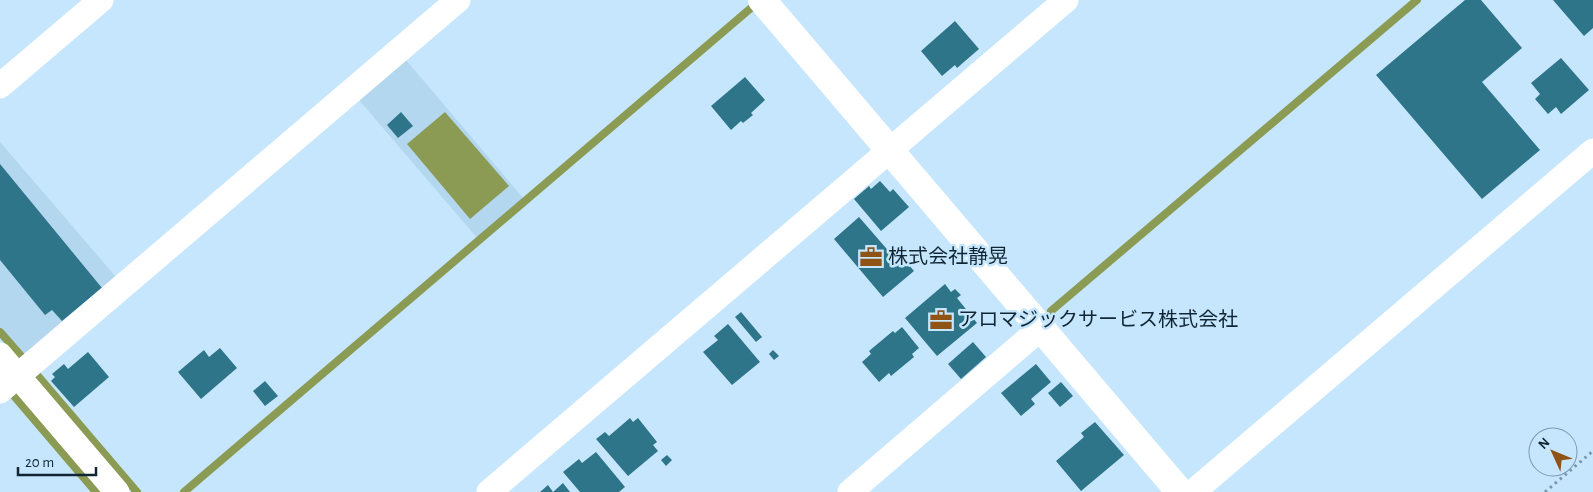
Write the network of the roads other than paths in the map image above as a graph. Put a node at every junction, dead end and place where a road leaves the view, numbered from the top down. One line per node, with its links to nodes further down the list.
1 (101, 0): 5 (street)
2 (458, 0): 10 (street)
3 (762, 0): 6 (street)
4 (1066, 0): 6 (street)
5 (0, 86)
6 (890, 150): 8 (street); 12 (street)
7 (1593, 151): 15 (street)
8 (1042, 328): 13 (street); 14 (street)
9 (0, 355): 10 (street)
10 (9, 383): 11 (street)
11 (116, 492)
12 (489, 492)
13 (850, 492)
14 (1180, 492)
15 (1193, 492)

